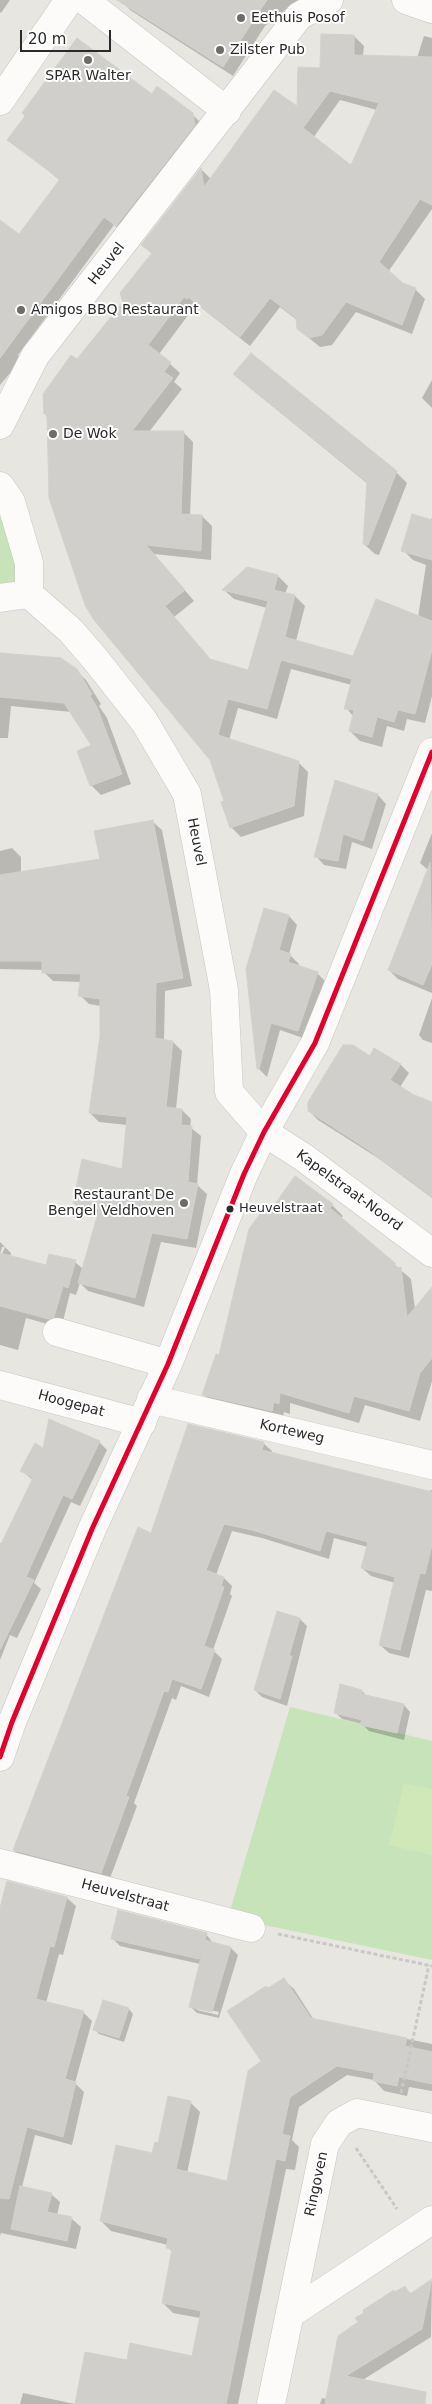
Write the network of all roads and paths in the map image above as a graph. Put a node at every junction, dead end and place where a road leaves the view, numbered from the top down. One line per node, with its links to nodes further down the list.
1 (69, 0): 6 (street)
2 (329, 0): 7 (street, Heuvel)
3 (406, 0): 5 (street)
4 (93, 8): 7 (street)
5 (432, 9)
6 (0, 101)
7 (227, 111): 8 (street, Heuvel)
8 (0, 425)
9 (0, 486): 10 (street)
10 (29, 594): 11 (street); 13 (street, Heuvel)
11 (0, 598)
12 (432, 752): 13 (street)
13 (264, 1132): 14 (street, Kapelstraat-Noord); 16 (street)
14 (432, 1253)
15 (57, 1332): 16 (street)
16 (168, 1364): 18 (street)
17 (0, 1385): 18 (street, Hoogepat)
18 (147, 1411): 19 (street, Korteweg); 20 (street)
19 (432, 1465)
20 (0, 1757)
21 (0, 1863): 22 (street, Heuvelstraat)
22 (251, 1928): 23 (path)
23 (430, 1966): 24 (path)
24 (394, 2120): 25 (street); 26 (street)
25 (339, 2123): 27 (path); 28 (street, Ringoven)
26 (432, 2128)
27 (422, 2227): 28 (street)
28 (290, 2314): 29 (street, Ringoven)
29 (271, 2404)

